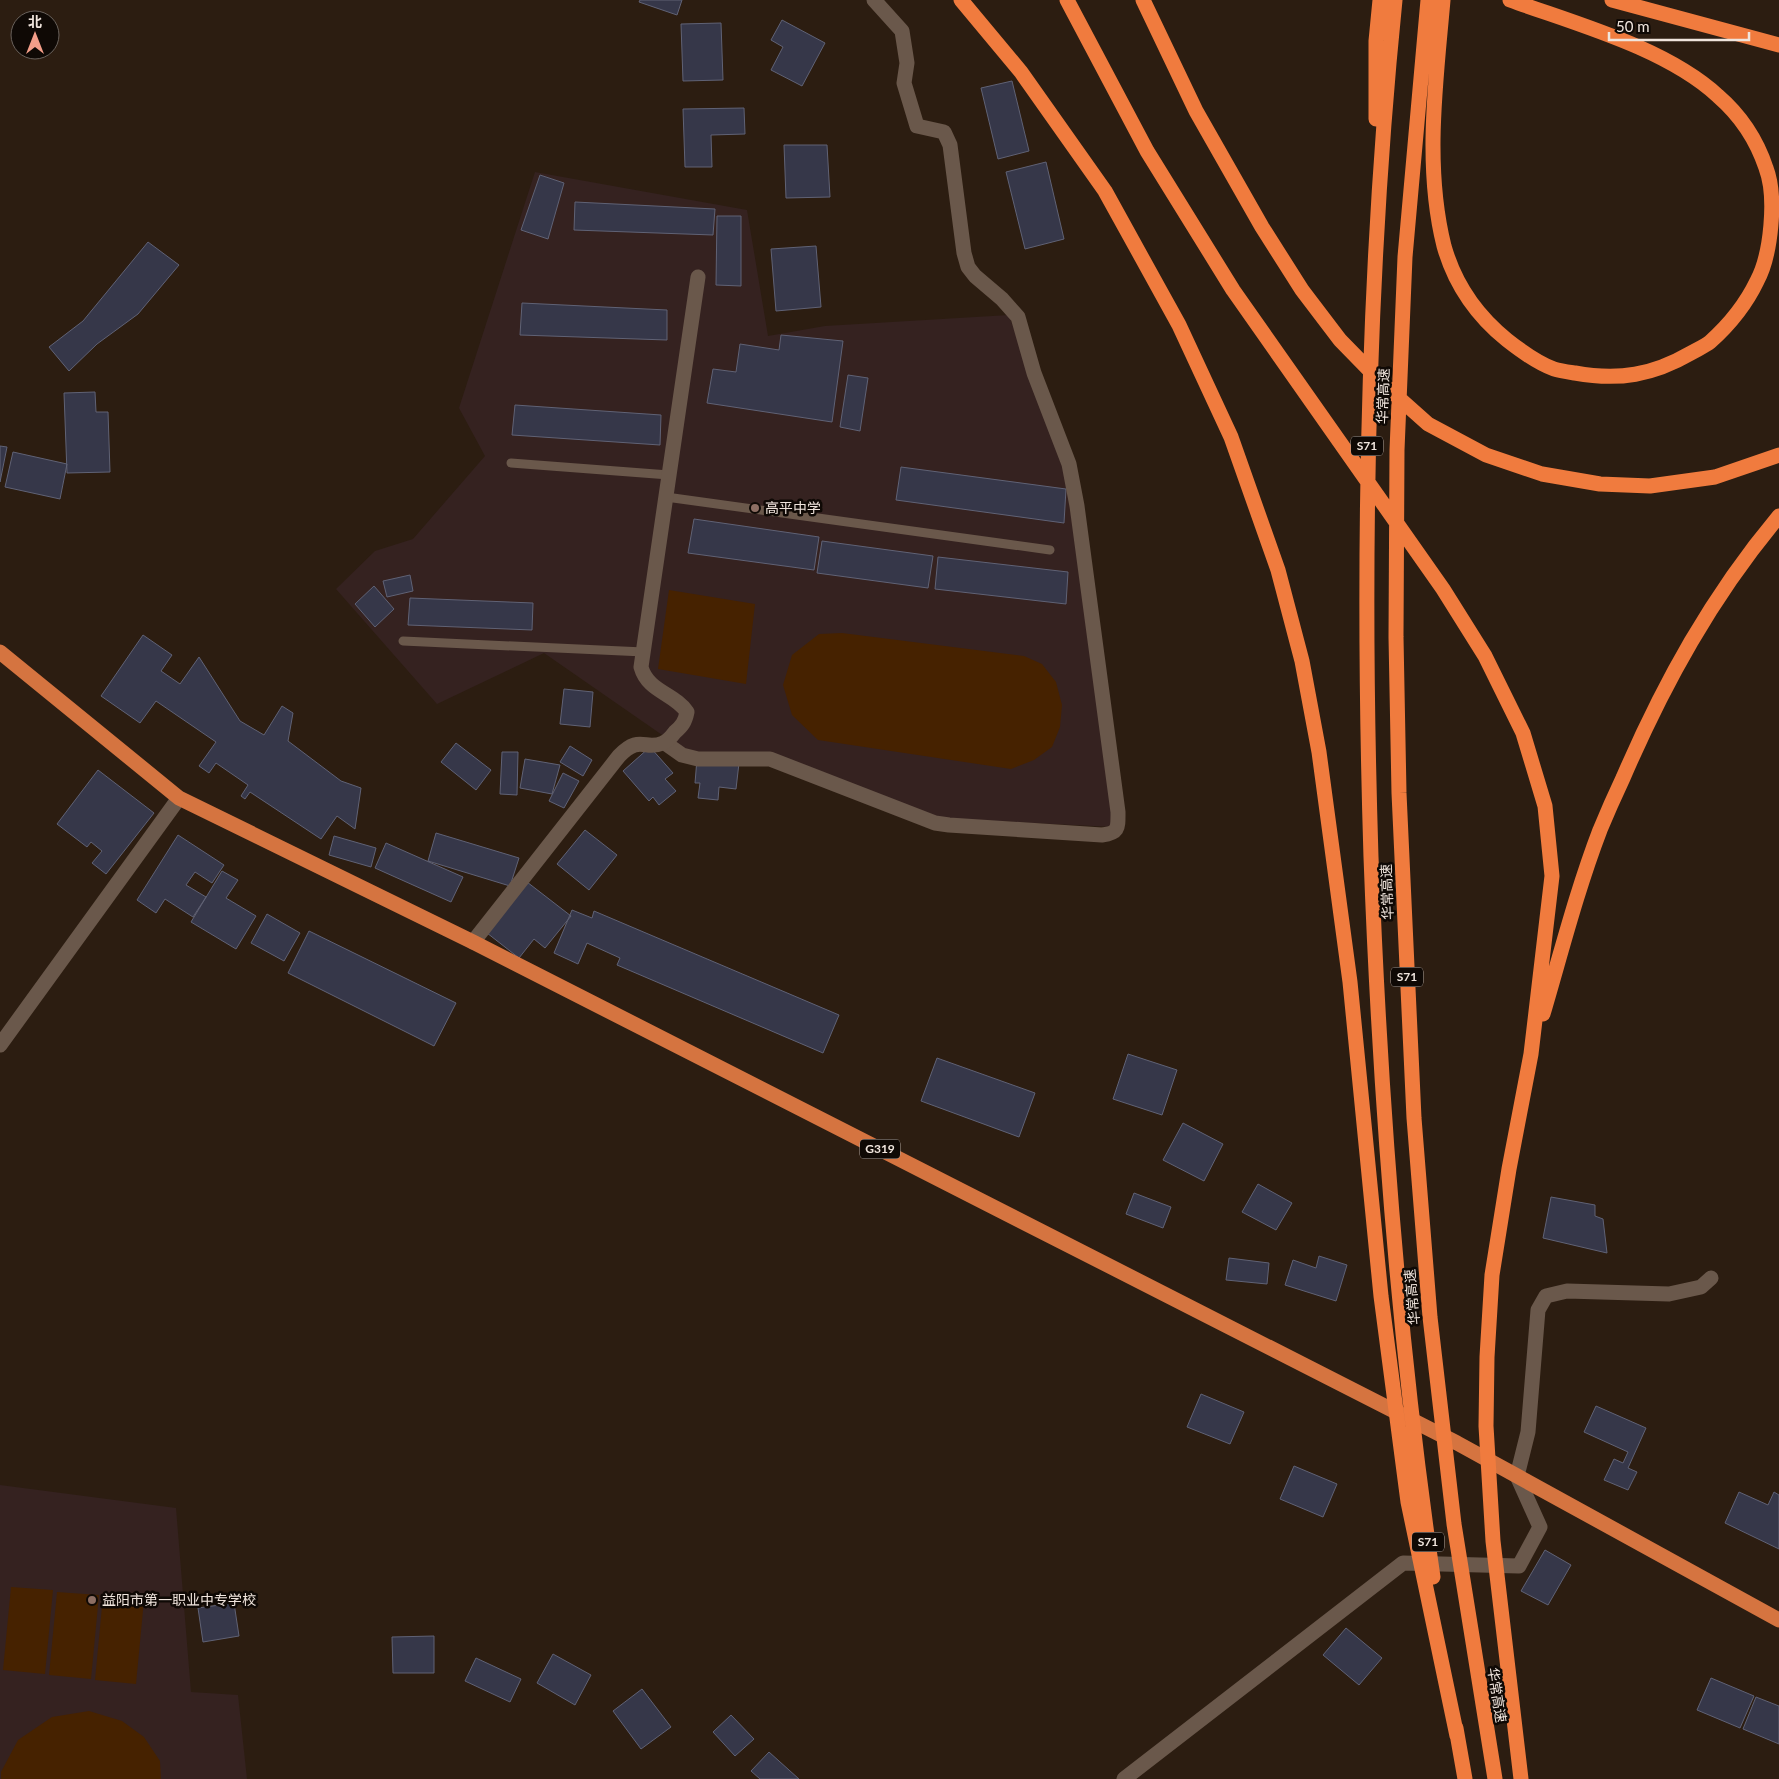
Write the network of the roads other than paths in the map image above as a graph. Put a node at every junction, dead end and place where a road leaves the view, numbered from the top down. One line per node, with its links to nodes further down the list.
1 (874, 0): 23 (street)
2 (961, 0): 31 (highway)
3 (1067, 0): 27 (highway)
4 (1143, 0): 14 (highway)
5 (1380, 0): 11 (highway)
6 (1395, 0): 11 (highway)
7 (1428, 0): 34 (highway, 华常高速 / S71)
8 (1443, 0): 9 (highway)
9 (1510, 0)
10 (1612, 0): 12 (highway)
11 (1383, 42): 31 (highway, 华常高速 / S71)
12 (1779, 45)
13 (698, 277): 16 (street)
14 (1779, 455)
15 (511, 463): 16 (lane)
16 (669, 475): 17 (street)
17 (666, 498): 19 (lane); 22 (street)
18 (1779, 516): 27 (highway)
19 (1050, 550)
20 (402, 641): 22 (lane)
21 (0, 652): 24 (highway, G319)
22 (644, 652): 23 (street)
23 (665, 743): 25 (street)
24 (180, 798): 25 (highway, G319); 26 (street)
25 (473, 942): 29 (highway, G319)
26 (0, 1046)
27 (1531, 1054): 35 (highway)
28 (1711, 1278): 29 (street)
29 (1517, 1476): 30 (highway, G319); 32 (street)
30 (1779, 1620)
31 (1457, 1736): 33 (highway, 华常高速 / S71)
32 (1124, 1779)
33 (1465, 1779)
34 (1495, 1779)
35 (1522, 1779)

